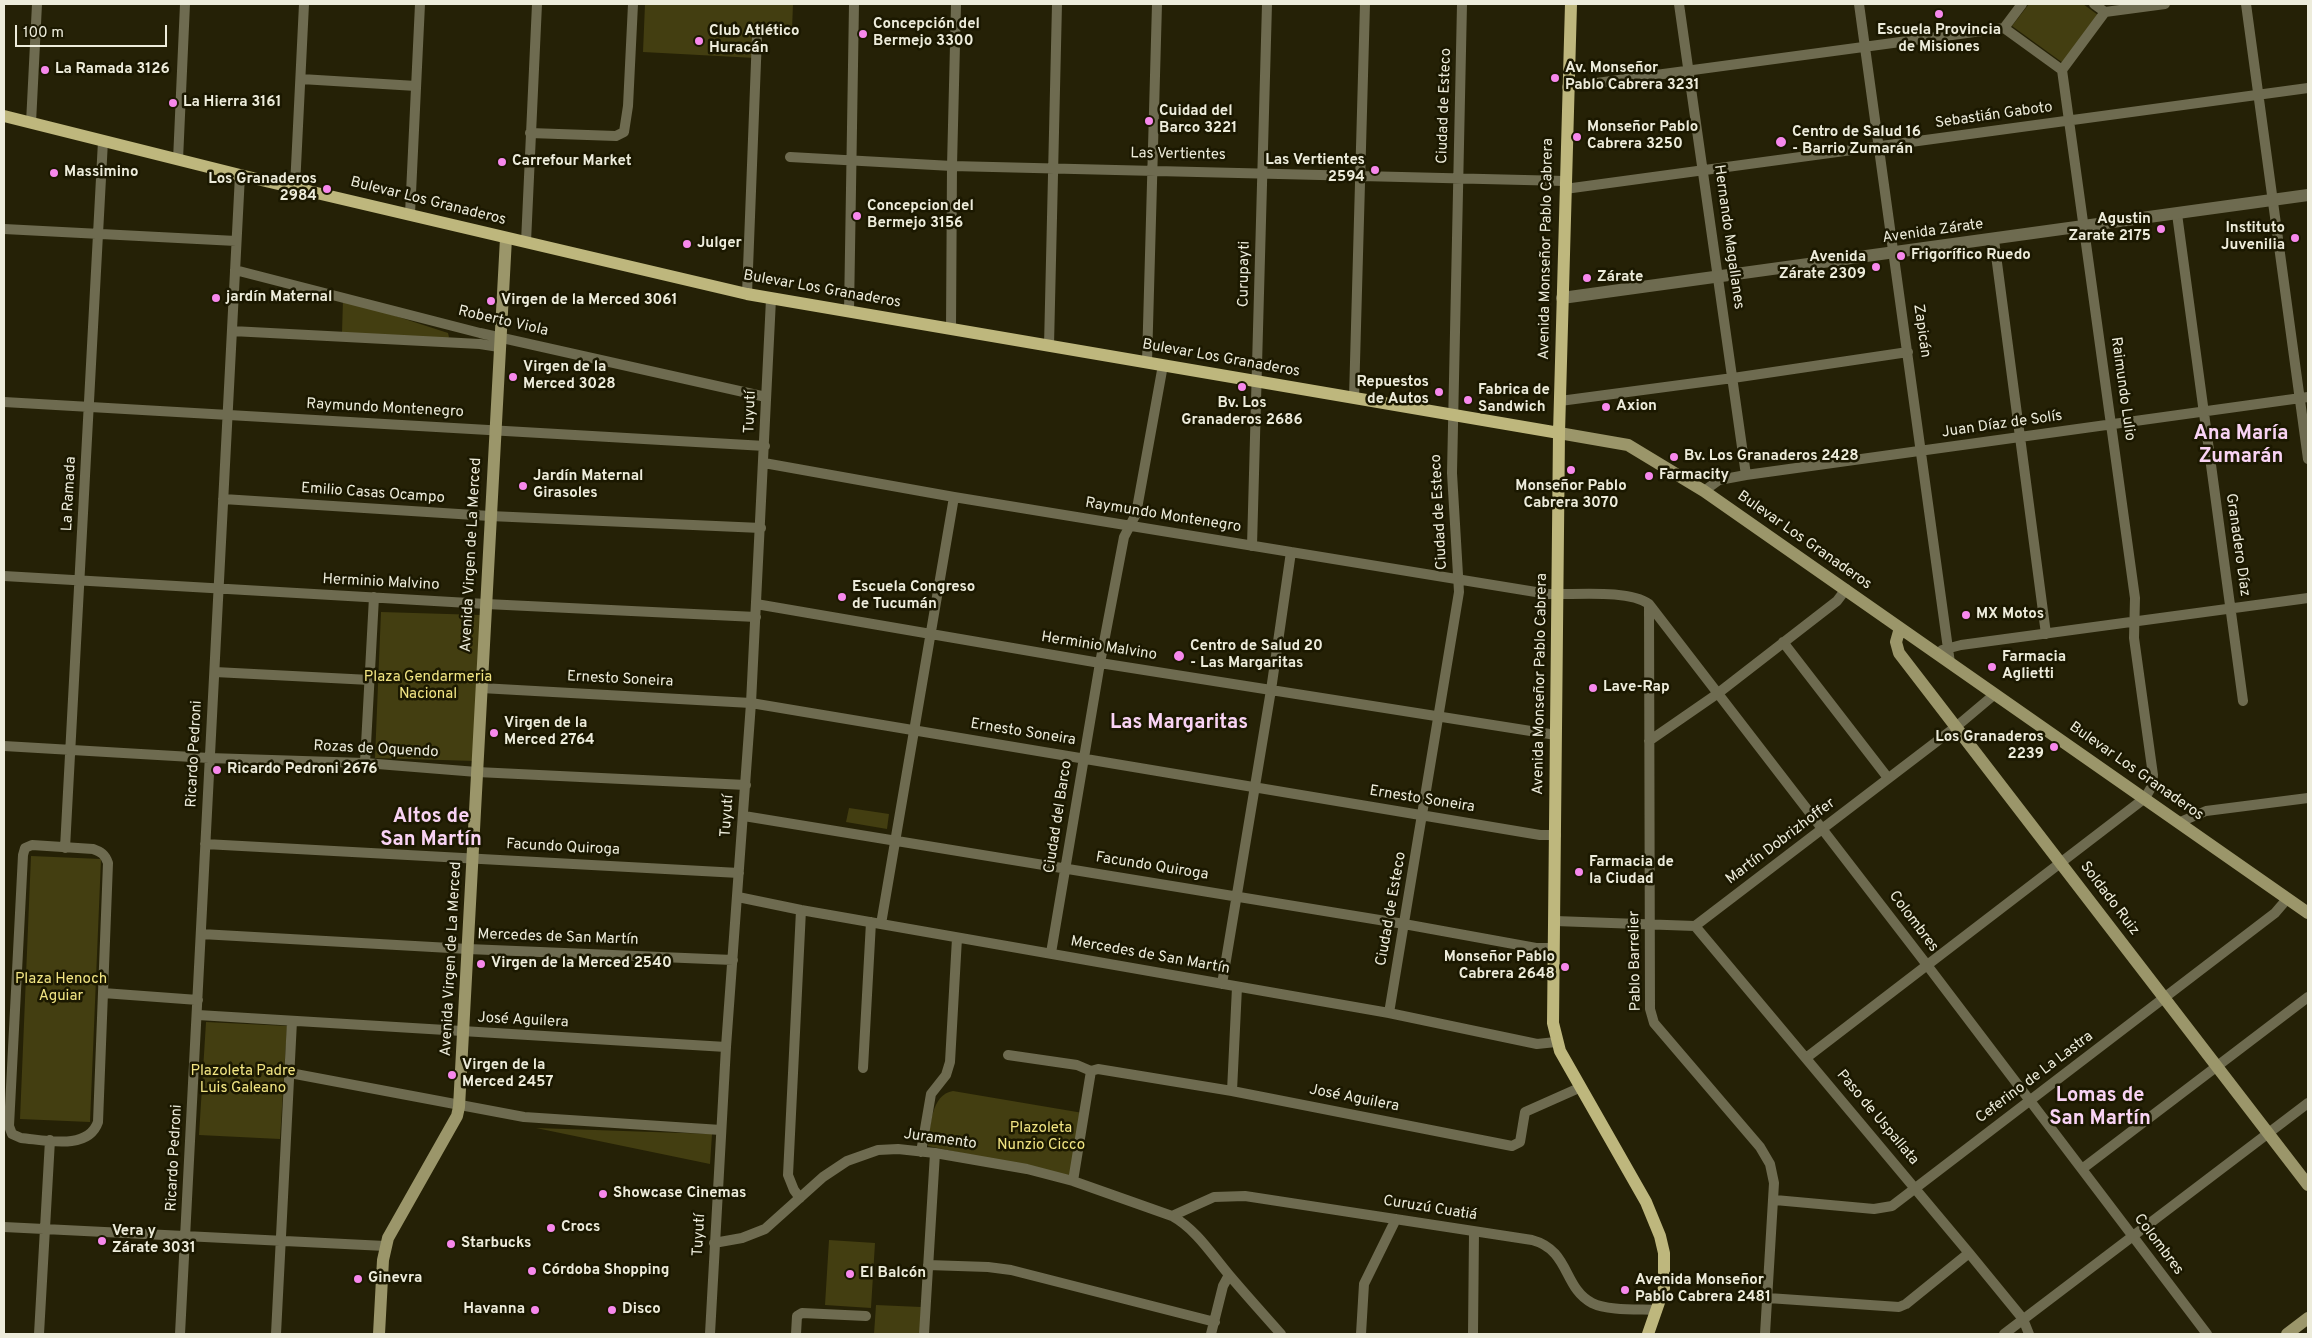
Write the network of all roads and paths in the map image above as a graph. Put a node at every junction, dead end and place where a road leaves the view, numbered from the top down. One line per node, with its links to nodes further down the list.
1 (37, 4): 34 (street)
2 (184, 4): 39 (street)
3 (304, 4): 27 (street)
4 (420, 4): 28 (street)
5 (537, 4): 35 (street)
6 (633, 4): 35 (street)
7 (854, 4): 40 (street)
8 (956, 4): 41 (street)
9 (1057, 4): 42 (street)
10 (1157, 4): 43 (street)
11 (1267, 4): 45 (street, Curupayti)
12 (1365, 4): 47 (street)
13 (1462, 4): 48 (street, Ciudad de Esteco)
14 (1571, 4): 29 (main road, Avenida Monseñor Pablo Cabrera)
15 (1679, 4): 26 (street, Hernando Magallanes)
16 (1859, 4): 24 (street, Zapicán)
17 (2022, 4): 22 (street)
18 (2094, 4): 21 (street)
19 (2166, 4): 21 (street)
20 (2246, 4): 31 (street)
21 (2106, 12): 25 (street)
22 (2004, 28): 24 (street); 25 (street)
23 (757, 36): 65 (street)
24 (1865, 46): 26 (street); 37 (street, Zapicán)
25 (2062, 70): 33 (street, Raimundo Lulio)
26 (1689, 72): 29 (street); 44 (street, Hernando Magallanes)
27 (300, 79): 28 (street); 50 (street)
28 (416, 86): 53 (street)
29 (1567, 87): 49 (main road, Avenida Monseñor Pablo Cabrera)
30 (2308, 88): 31 (street, Sebastián Gaboto)
31 (2257, 95): 33 (street, Sebastián Gaboto); 52 (street)
32 (4, 116): 34 (main road, Bulevar Los Granaderos)
33 (2069, 121): 37 (street, Sebastián Gaboto); 55 (street, Raimundo Lulio)
34 (31, 123): 36 (main road, Bulevar Los Granaderos)
35 (530, 132): 61 (street)
36 (103, 141): 39 (main road, Bulevar Los Granaderos); 57 (street, La Ramada)
37 (1880, 147): 44 (street, Sebastián Gaboto); 62 (street, Zapicán)
38 (790, 157): 40 (street, Las Vertientes)
39 (178, 160): 46 (main road, Bulevar Los Granaderos)
40 (850, 161): 41 (street, Las Vertientes); 68 (street)
41 (952, 166): 42 (street, Las Vertientes); 69 (street)
42 (1052, 168): 43 (street, Las Vertientes); 72 (street)
43 (1152, 169): 45 (street, Las Vertientes); 74 (street)
44 (1703, 171): 49 (street, Sebastián Gaboto); 64 (street, Hernando Magallanes)
45 (1263, 172): 47 (street, Las Vertientes); 77 (street, Curupayti)
46 (240, 175): 50 (main road, Bulevar Los Granaderos); 60 (street, Ricardo Pedroni)
47 (1360, 177): 48 (street, Las Vertientes); 80 (street)
48 (1458, 179): 49 (street, Las Vertientes); 85 (street, Ciudad de Esteco)
49 (1565, 185): 66 (main road, Avenida Monseñor Pablo Cabrera)
50 (295, 187): 53 (main road, Bulevar Los Granaderos)
51 (2308, 195): 52 (street, Avenida Zárate)
52 (2272, 200): 54 (street, Avenida Zárate); 79 (street)
53 (410, 214): 58 (main road, Bulevar Los Granaderos)
54 (2177, 214): 55 (street, Avenida Zárate); 84 (street, Granadero Díaz)
55 (2084, 227): 59 (street, Avenida Zárate); 87 (street, Raimundo Lulio)
56 (4, 229): 57 (street)
57 (99, 234): 60 (street); 83 (street, La Ramada)
58 (506, 238): 61 (main road, Bulevar Los Granaderos); 71 (main road, Avenida Virgen de La Merced)
59 (1994, 240): 62 (street, Avenida Zárate); 90 (street)
60 (236, 241): 63 (street, Ricardo Pedroni)
61 (526, 242): 65 (main road, Bulevar Los Granaderos)
62 (1895, 254): 64 (street, Avenida Zárate); 73 (street, Zapicán)
63 (235, 270): 70 (street, Ricardo Pedroni); 71 (street, Roberto Viola)
64 (1719, 278): 66 (street, Avenida Zárate); 76 (street, Hernando Magallanes)
65 (747, 294): 67 (main road, Bulevar Los Granaderos)
66 (1562, 298): 81 (main road, Avenida Monseñor Pablo Cabrera)
67 (771, 299): 68 (main road, Bulevar Los Granaderos); 78 (street, Tuyutí)
68 (849, 312): 69 (main road, Bulevar Los Granaderos)
69 (951, 329): 72 (main road, Bulevar Los Granaderos)
70 (232, 330): 71 (street); 86 (street, Ricardo Pedroni)
71 (499, 342): 78 (street, Roberto Viola); 88 (main road, Avenida Virgen de La Merced)
72 (1049, 346): 74 (main road, Bulevar Los Granaderos)
73 (1908, 352): 76 (street); 92 (street, Zapicán)
74 (1147, 362): 75 (main road, Bulevar Los Granaderos)
75 (1163, 365): 77 (main road, Bulevar Los Granaderos); 100 (street, Ciudad del Barco)
76 (1733, 378): 81 (street); 95 (street, Hernando Magallanes)
77 (1258, 382): 80 (main road, Bulevar Los Granaderos); 102 (street, Curupayti)
78 (766, 396): 91 (street, Tuyutí)
79 (2304, 397): 84 (street, Juan Díaz de Solís); 93 (street)
80 (1354, 398): 85 (main road, Bulevar Los Granaderos)
81 (1560, 401): 89 (main road, Avenida Monseñor Pablo Cabrera)
82 (4, 402): 83 (street, Raymundo Montenegro)
83 (90, 407): 86 (street, Raymundo Montenegro); 106 (street, La Ramada)
84 (2204, 411): 87 (street, Juan Díaz de Solís); 115 (street, Granadero Díaz)
85 (1453, 415): 89 (main road, Bulevar Los Granaderos); 105 (street, Ciudad de Esteco)
86 (227, 416): 88 (street, Raymundo Montenegro); 98 (street, Ricardo Pedroni)
87 (2112, 424): 90 (street, Juan Díaz de Solís); 117 (street, Raimundo Lulio)
88 (494, 430): 91 (street, Raymundo Montenegro); 99 (main road, Avenida Virgen de La Merced)
89 (1559, 433): 96 (main road, Bulevar Los Granaderos); 109 (main road, Avenida Monseñor Pablo Cabrera)
90 (2020, 438): 92 (street, Juan Díaz de Solís); 120 (street)
91 (765, 446): 94 (street, Tuyutí)
92 (1921, 451): 95 (street, Juan Díaz de Solís); 122 (street, Zapicán)
93 (2308, 459)
94 (764, 463): 97 (street, Raymundo Montenegro); 101 (street, Tuyutí)
95 (1746, 475): 96 (street, Juan Díaz de Solís)
96 (1704, 492): 108 (main road, Bulevar Los Granaderos)
97 (954, 497): 100 (street, Raymundo Montenegro); 119 (street)
98 (223, 499): 99 (street, Emilio Casas Ocampo); 107 (street, Ricardo Pedroni)
99 (490, 516): 101 (street, Emilio Casas Ocampo); 112 (main road, Avenida Virgen de La Merced)
100 (1128, 526): 102 (street, Raymundo Montenegro); 123 (street, Ciudad del Barco)
101 (761, 528): 113 (street, Tuyutí)
102 (1252, 546): 103 (street, Raymundo Montenegro)
103 (1291, 552): 105 (street, Raymundo Montenegro); 127 (street)
104 (4, 576): 106 (street, Herminio Malvino)
105 (1459, 580): 109 (street, Raymundo Montenegro); 132 (street, Ciudad de Esteco)
106 (80, 581): 107 (street, Herminio Malvino); 138 (street, La Ramada)
107 (220, 588): 110 (street, Herminio Malvino); 124 (street, Ricardo Pedroni)
108 (1846, 589): 118 (main road, Bulevar Los Granaderos); 121 (street)
109 (1558, 594): 114 (street); 135 (main road, Avenida Monseñor Pablo Cabrera)
110 (374, 597): 112 (street, Herminio Malvino); 125 (street)
111 (2308, 598): 115 (street)
112 (486, 604): 116 (street, Herminio Malvino); 126 (main road, Avenida Virgen de La Merced)
113 (756, 604): 116 (street, Tuyutí); 119 (street, Herminio Malvino)
114 (1649, 604): 128 (street, Colombres); 136 (street, Pablo Barrelier)
115 (2231, 610): 117 (street); 130 (street, Granadero Díaz)
116 (756, 616): 131 (street, Tuyutí)
117 (2135, 622): 120 (street); 146 (street, Raimundo Lulio)
118 (1900, 628): 122 (main road, Bulevar Los Granaderos); 133 (main road, Soldado Ruiz)
119 (930, 633): 123 (street, Herminio Malvino); 134 (street)
120 (2046, 634): 122 (street)
121 (1783, 642): 128 (street); 143 (street)
122 (1942, 650): 129 (main road, Bulevar Los Granaderos)
123 (1100, 663): 127 (street, Herminio Malvino); 140 (street, Ciudad del Barco)
124 (215, 672): 125 (street); 139 (street, Ricardo Pedroni)
125 (370, 680): 141 (street)
126 (481, 688): 131 (street, Ernesto Soneira); 142 (main road, Avenida Virgen de La Merced)
127 (1271, 690): 132 (street, Herminio Malvino); 145 (street)
128 (1717, 694): 136 (street); 151 (street, Colombres)
129 (1995, 694): 133 (street, Martín Dobrizhoffer); 146 (main road, Bulevar Los Granaderos)
130 (2243, 701)
131 (751, 703): 134 (street, Ernesto Soneira); 144 (street, Tuyutí)
132 (1439, 717): 135 (street, Herminio Malvino); 149 (street, Ciudad de Esteco)
133 (1957, 726): 143 (street, Martín Dobrizhoffer); 157 (main road, Soldado Ruiz)
134 (914, 730): 140 (street, Ernesto Soneira); 153 (street)
135 (1556, 735): 152 (main road, Avenida Monseñor Pablo Cabrera)
136 (1649, 741): 168 (street, Pablo Barrelier)
137 (4, 746): 138 (street, Rozas de Oquendo)
138 (70, 750): 139 (street, Rozas de Oquendo); 155 (street, La Ramada)
139 (209, 758): 141 (street, Rozas de Oquendo); 154 (street, Ricardo Pedroni)
140 (1084, 758): 145 (street, Ernesto Soneira); 158 (street, Ciudad del Barco)
141 (365, 764): 142 (street, Rozas de Oquendo)
142 (477, 772): 144 (street, Rozas de Oquendo); 156 (main road, Avenida Virgen de La Merced)
143 (1888, 778): 151 (street, Martín Dobrizhoffer)
144 (746, 786): 148 (street, Tuyutí)
145 (1255, 788): 149 (street, Ernesto Soneira); 160 (street)
146 (2145, 798): 150 (main road, Bulevar Los Granaderos); 157 (street)
147 (2308, 798): 150 (street)
148 (744, 816): 153 (street, Facundo Quiroga); 159 (street, Tuyutí)
149 (1422, 816): 152 (street, Ernesto Soneira); 167 (street, Ciudad de Esteco)
150 (2180, 822): 162 (main road, Bulevar Los Granaderos)
151 (1823, 829): 169 (street, Martín Dobrizhoffer); 176 (street, Colombres)
152 (1556, 835): 165 (main road, Avenida Monseñor Pablo Cabrera)
153 (895, 840): 158 (street, Facundo Quiroga); 166 (street)
154 (205, 844): 156 (street, Facundo Quiroga); 170 (street, Ricardo Pedroni)
155 (65, 848): 180 (street); 181 (street)
156 (474, 858): 159 (street, Facundo Quiroga); 173 (main road, Avenida Virgen de La Merced)
157 (2061, 862): 176 (street); 183 (main road, Soldado Ruiz)
158 (1066, 868): 160 (street, Facundo Quiroga); 174 (street, Ciudad del Barco)
159 (739, 873): 161 (street, Tuyutí)
160 (1237, 896): 167 (street, Facundo Quiroga); 177 (street)
161 (738, 897): 163 (street, Mercedes de San Martín); 175 (street, Tuyutí)
162 (2287, 899): 164 (main road, Bulevar Los Granaderos); 183 (street, Ceferino de La Lastra)
163 (801, 910): 166 (street, Mercedes de San Martín); 211 (street)
164 (2308, 914)
165 (1555, 921): 168 (street); 172 (main road, Avenida Monseñor Pablo Cabrera)
166 (876, 923): 171 (street, Mercedes de San Martín); 194 (street)
167 (1404, 924): 172 (street, Facundo Quiroga); 185 (street, Ciudad de Esteco)
168 (1650, 925): 169 (street); 212 (street, Pablo Barrelier)
169 (1695, 926): 192 (street, Paso de Uspallata)
170 (201, 934): 173 (street, Mercedes de San Martín); 184 (street, Ricardo Pedroni)
171 (957, 938): 174 (street, Mercedes de San Martín); 205 (street)
172 (1554, 948): 189 (main road, Avenida Monseñor Pablo Cabrera)
173 (468, 949): 175 (street, Mercedes de San Martín); 188 (main road, Avenida Virgen de La Merced)
174 (1051, 953): 177 (street, Mercedes de San Martín)
175 (733, 960): 190 (street, Tuyutí)
176 (1927, 965): 192 (street); 199 (street, Colombres)
177 (1222, 984): 178 (street, Mercedes de San Martín)
178 (1237, 986): 185 (street, Mercedes de San Martín); 198 (street)
179 (4, 990): 180 (street)
180 (15, 990): 204 (street)
181 (104, 993): 184 (street); 204 (street)
182 (2308, 997): 193 (street)
183 (2164, 999): 193 (main road, Soldado Ruiz); 199 (street, Ceferino de La Lastra)
184 (198, 1000): 186 (street, Ricardo Pedroni)
185 (1390, 1013): 189 (street, Mercedes de San Martín)
186 (198, 1015): 187 (street, José Aguilera); 218 (street, Ricardo Pedroni)
187 (292, 1021): 188 (street, José Aguilera); 196 (street)
188 (464, 1032): 190 (street, José Aguilera); 201 (main road, Avenida Virgen de La Merced)
189 (1556, 1042): 197 (main road, Avenida Monseñor Pablo Cabrera)
190 (726, 1047): 202 (street, Tuyutí)
191 (1008, 1055): 195 (street, José Aguilera)
192 (1806, 1058): 210 (street, Paso de Uspallata)
193 (2217, 1067): 203 (main road, Soldado Ruiz); 207 (street)
194 (863, 1068)
195 (1091, 1071): 198 (street, José Aguilera); 208 (street)
196 (290, 1073): 201 (street); 220 (street)
197 (1579, 1088): 198 (street, José Aguilera); 227 (main road, Avenida Monseñor Pablo Cabrera)
198 (1232, 1091)
199 (2030, 1101): 207 (street, Colombres); 210 (street, Ceferino de La Lastra)
200 (2308, 1103): 203 (street)
201 (460, 1107): 202 (street); 222 (main road, Avenida Virgen de La Merced)
202 (722, 1130): 221 (street, Tuyutí)
203 (2269, 1133): 209 (main road, Soldado Ruiz); 219 (street)
204 (50, 1140): 216 (street)
205 (921, 1152): 206 (street, Juramento); 211 (street, Juramento)
206 (935, 1153): 208 (street, Juramento); 224 (street)
207 (2082, 1169): 219 (street, Colombres)
208 (1072, 1181): 213 (street, Juramento)
209 (2308, 1185)
210 (1916, 1187): 212 (street, Ceferino de La Lastra); 223 (street, Paso de Uspallata)
211 (800, 1198): 221 (street, Juramento)
212 (1775, 1200): 226 (street, Pablo Barrelier)
213 (1172, 1216): 214 (street, Curuzú Cuatiá); 225 (street, Juramento)
214 (1396, 1219): 217 (street, Curuzú Cuatiá); 241 (street)
215 (4, 1227): 216 (street)
216 (45, 1229): 218 (street); 232 (street)
217 (1474, 1232): 227 (street, Curuzú Cuatiá); 242 (street)
218 (185, 1237): 220 (street); 233 (street, Ricardo Pedroni)
219 (2133, 1237): 230 (street); 247 (street, Colombres)
220 (280, 1241): 222 (street); 234 (street)
221 (714, 1243): 236 (street, Tuyutí)
222 (385, 1246): 235 (main road, Avenida Virgen de La Merced)
223 (1969, 1252): 226 (street); 230 (street, Paso de Uspallata)
224 (928, 1265): 231 (street); 238 (street)
225 (1229, 1276): 231 (street); 240 (street, Juramento)
226 (1768, 1298): 244 (street, Pablo Barrelier)
227 (1657, 1310): 243 (main road, Avenida Monseñor Pablo Cabrera)
228 (866, 1316): 237 (street)
229 (2308, 1318): 248 (main road)
230 (2023, 1319): 245 (street); 246 (street, Paso de Uspallata)
231 (1215, 1322): 239 (street)
232 (39, 1334)
233 (180, 1334)
234 (276, 1334)
235 (379, 1334)
236 (710, 1334)
237 (796, 1334)
238 (924, 1334)
239 (1211, 1334)
240 (1281, 1334)
241 (1361, 1334)
242 (1473, 1334)
243 (1648, 1334)
244 (1765, 1334)
245 (2004, 1334)
246 (2029, 1334)
247 (2207, 1334)
248 (2286, 1334)

